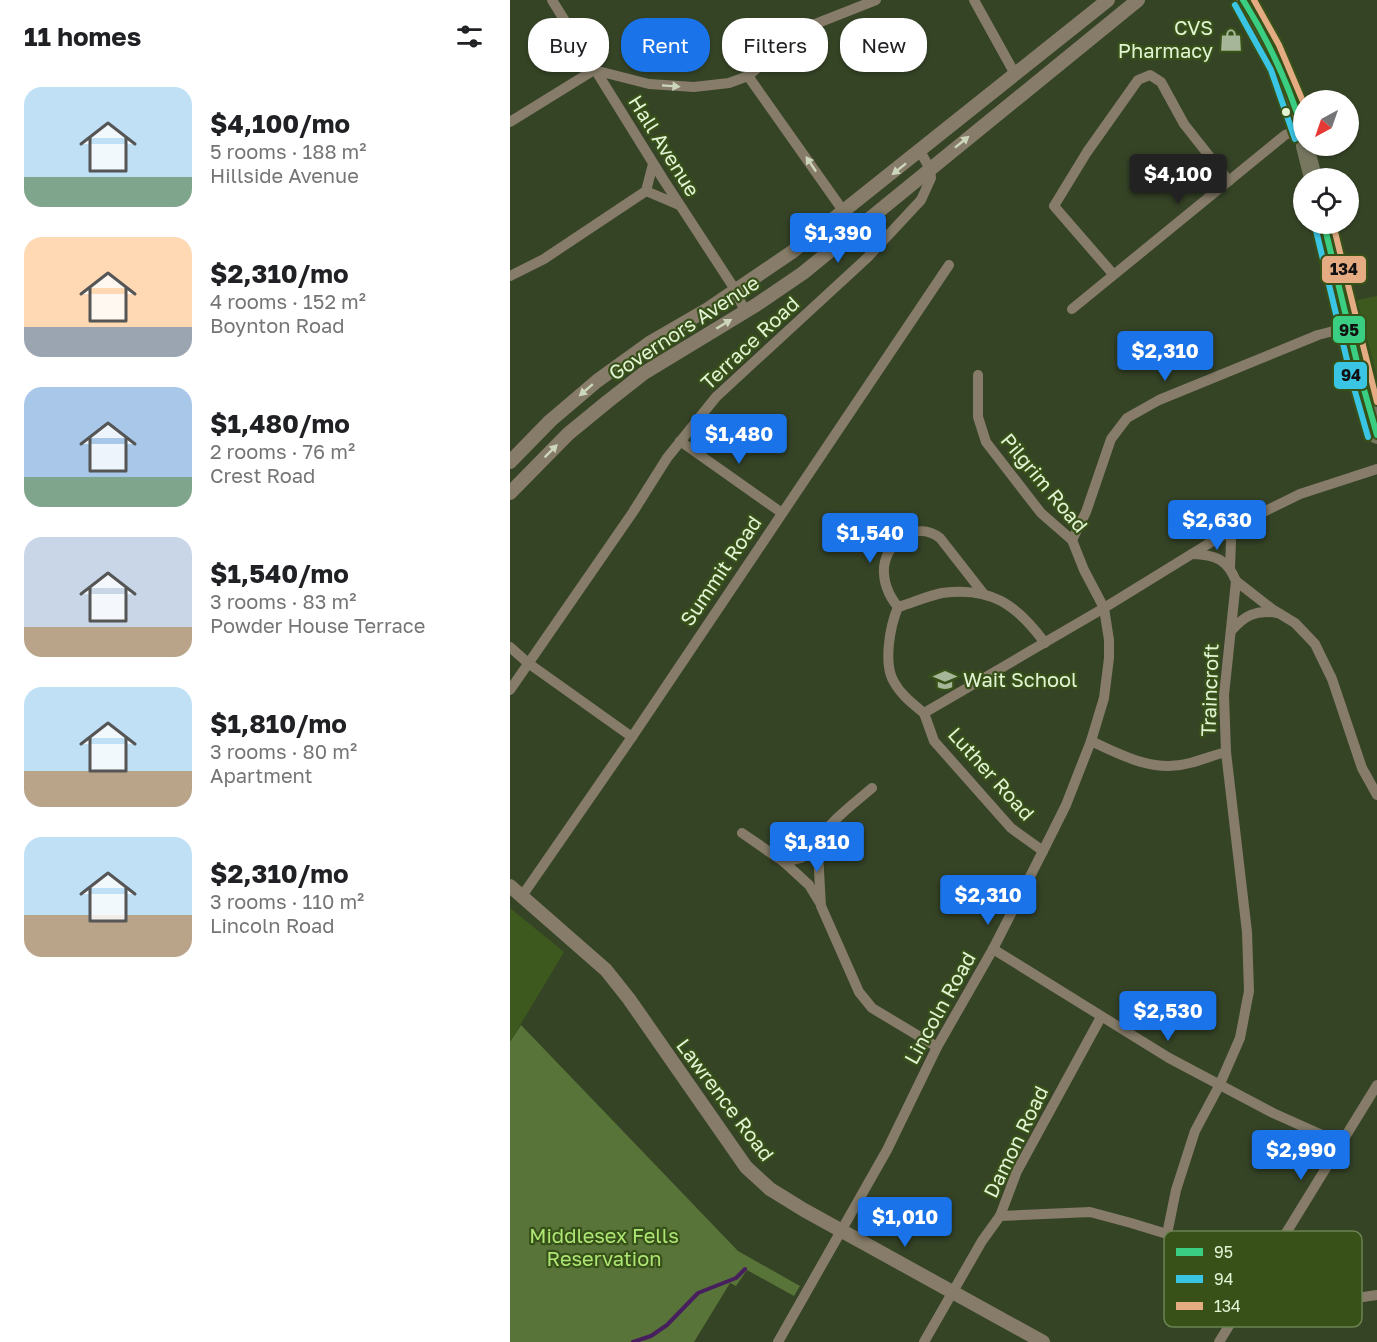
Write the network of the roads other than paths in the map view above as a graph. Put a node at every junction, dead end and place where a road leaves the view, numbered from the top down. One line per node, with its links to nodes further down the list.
1 (552, 0): 7 (street, Hall Avenue)
2 (876, 0): 13 (street)
3 (974, 0): 12 (street)
4 (1138, 0): 8 (street, Governors Avenue)
5 (1243, 0): 14 (main road)
6 (1106, 2): 8 (street); 12 (street, Governors Avenue)
7 (563, 18)
8 (1116, 18): 19 (street, Governors Avenue, one-way to 8)
9 (591, 72): 15 (street)
10 (595, 72): 18 (street, Hall Avenue)
11 (602, 72): 13 (street, one-way to 13)
12 (1015, 74): 17 (street, Governors Avenue)
13 (748, 76): 23 (street, one-way to 13)
14 (1293, 107)
15 (510, 122)
16 (1293, 136): 20 (street)
17 (920, 151): 19 (street); 23 (street, Governors Avenue, one-way to 23)
18 (653, 164): 21 (street); 22 (street, Hall Avenue)
19 (930, 169): 30 (street, Governors Avenue); 34 (street, Terrace Road)
20 (1229, 181): 26 (street); 26 (street)
21 (646, 191): 22 (street); 27 (street)
22 (680, 205): 28 (street, Hall Avenue)
23 (844, 212): 28 (street, Governors Avenue)
24 (1326, 234): 31 (main road)
25 (949, 265): 38 (street, Summit Road)
26 (1113, 274): 29 (street)
27 (510, 276)
28 (736, 291): 30 (street, Hall Avenue); 35 (street, Governors Avenue, one-way to 35)
29 (1072, 309)
30 (745, 312): 37 (street, Governors Avenue, one-way to 30)
31 (1349, 327): 33 (main road); 40 (street)
32 (978, 375): 40 (street, Pilgrim Road)
33 (1377, 435)
34 (680, 441): 38 (street); 51 (street, Terrace Road)
35 (510, 462)
36 (1377, 469): 39 (street)
37 (510, 493)
38 (782, 513): 54 (street, Summit Road)
39 (1228, 532): 41 (street); 42 (street, Traincroft)
40 (1072, 540): 46 (street, Pilgrim Road)
41 (1192, 554): 42 (street); 46 (street)
42 (1230, 567): 43 (street, Traincroft)
43 (1236, 581): 47 (street, Traincroft); 48 (street, Traincroft)
44 (983, 593): 45 (street); 45 (street); 49 (street)
45 (898, 607): 53 (street)
46 (1104, 608): 49 (street); 55 (street, Lincoln Road)
47 (1280, 614): 48 (street, Traincroft); 58 (street, Traincroft)
48 (1231, 631): 56 (street, Traincroft)
49 (1045, 643): 53 (street)
50 (510, 647): 51 (street)
51 (528, 663): 52 (street, Terrace Road); 54 (street)
52 (510, 690)
53 (924, 713): 61 (street, Luther Road)
54 (632, 737): 64 (street, Summit Road)
55 (1092, 741): 56 (street, Traincroft); 61 (street, Lincoln Road)
56 (1226, 752): 70 (street)
57 (872, 788): 60 (street)
58 (1377, 795)
59 (742, 833): 62 (street)
60 (815, 845): 62 (street); 65 (street)
61 (1043, 851): 66 (street, Lincoln Road)
62 (784, 862): 65 (street)
63 (510, 886): 64 (street, Lawrence Road)
64 (522, 896): 73 (street, Lawrence Road)
65 (821, 906): 68 (street)
66 (993, 949): 67 (street); 68 (street, Lincoln Road)
67 (1101, 1017): 70 (street); 72 (street, Damon Road)
68 (937, 1047): 73 (street, Lincoln Road)
69 (1377, 1085): 71 (street)
70 (1219, 1086): 71 (street); 74 (street)
71 (1340, 1143): 75 (street)
72 (1000, 1216): 76 (street); 77 (street, Damon Road)
73 (841, 1231): 77 (street, Lawrence Road); 81 (street, Lincoln Road)
74 (1168, 1231)
75 (1286, 1231)
76 (1164, 1233)
77 (953, 1293): 82 (street, Damon Road); 83 (street, Lawrence Road)
78 (1377, 1295): 79 (street)
79 (1362, 1297)
80 (1228, 1327): 84 (street)
81 (778, 1342)
82 (924, 1342)
83 (1042, 1342)
84 (1219, 1342)

